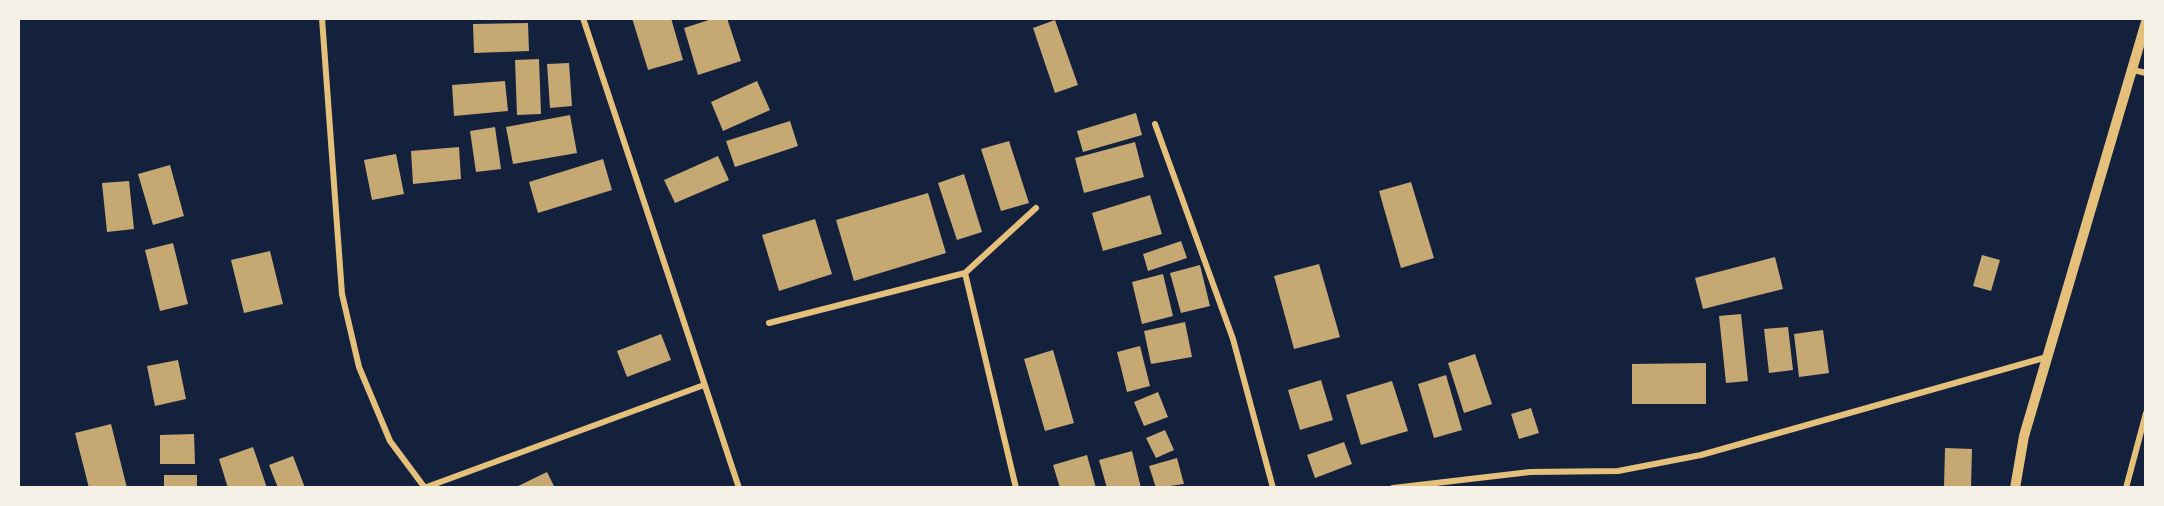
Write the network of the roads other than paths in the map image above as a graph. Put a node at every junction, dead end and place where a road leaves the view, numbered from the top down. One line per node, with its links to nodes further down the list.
1 (322, 18): 14 (street)
2 (583, 18): 11 (street)
3 (2145, 28): 4 (street)
4 (2133, 70): 5 (street); 10 (street)
5 (2146, 73)
6 (1155, 124): 17 (street)
7 (1036, 208): 8 (street)
8 (965, 273): 9 (street); 16 (street)
9 (769, 323)
10 (2047, 357): 18 (street); 19 (street)
11 (704, 385): 14 (street); 15 (street)
12 (2146, 412): 13 (street)
13 (2144, 429): 20 (street)
14 (425, 488)
15 (739, 488)
16 (1016, 488)
17 (1273, 488)
18 (1393, 488)
19 (2015, 488)
20 (2126, 488)

